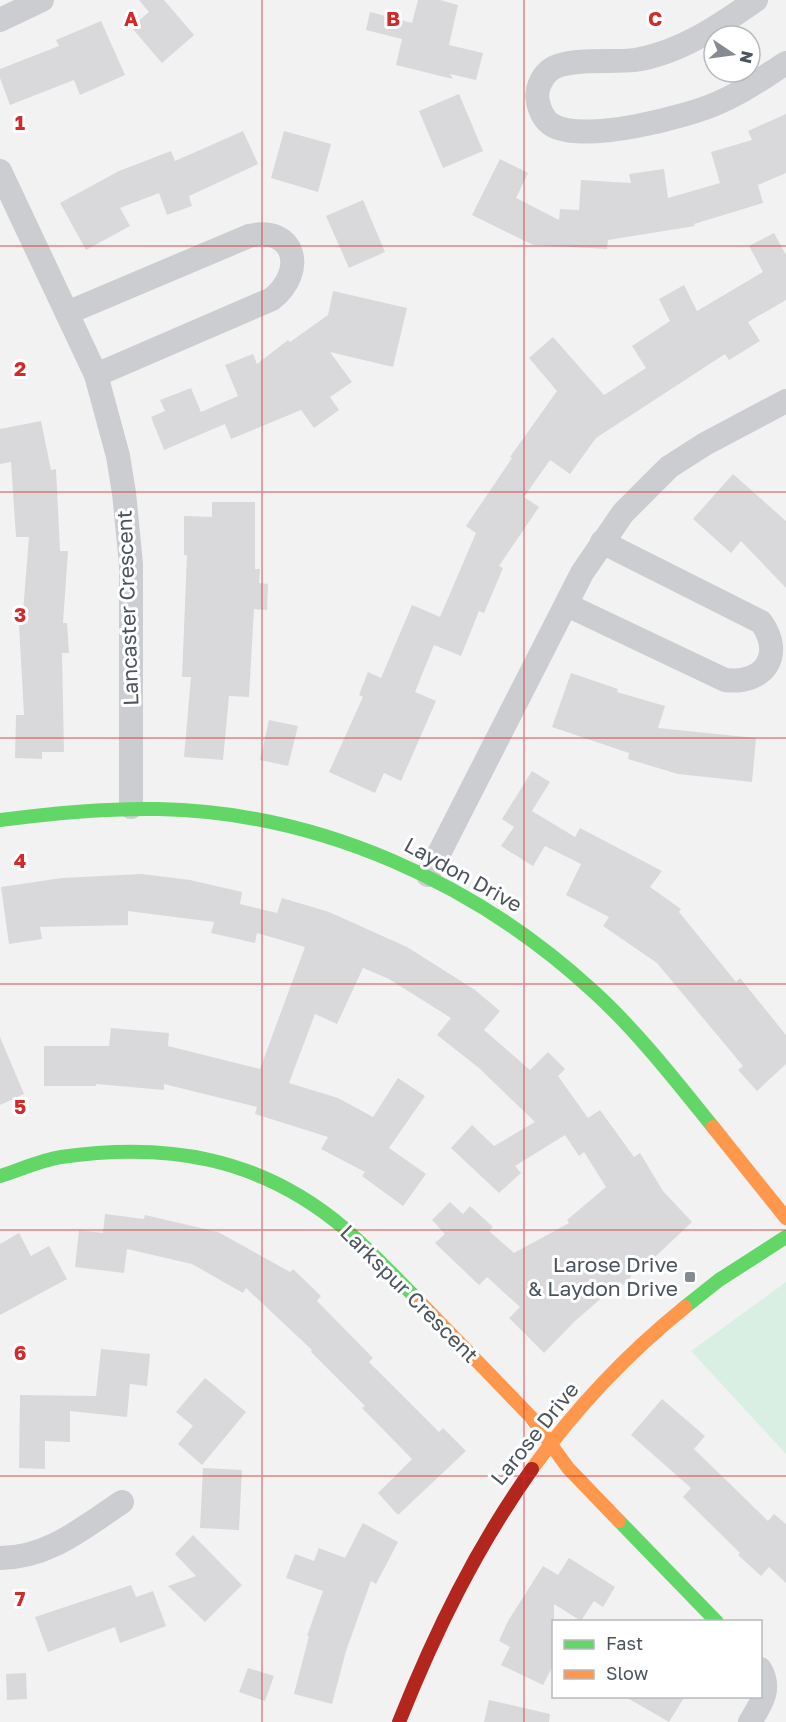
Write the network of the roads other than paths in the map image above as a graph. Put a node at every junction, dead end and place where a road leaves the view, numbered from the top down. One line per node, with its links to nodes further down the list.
1 (42, 0): 3 (street)
2 (756, 0): 4 (street)
3 (0, 20)
4 (786, 63)
5 (0, 171): 6 (street, Lancaster Crescent)
6 (67, 313): 7 (street, Lancaster Crescent); 7 (street)
7 (96, 375): 11 (street, Lancaster Crescent)
8 (786, 401): 9 (street)
9 (602, 542): 10 (street); 10 (street)
10 (567, 605): 13 (street)
11 (131, 807): 12 (street, Laydon Drive); 13 (street, Laydon Drive)
12 (0, 820)
13 (428, 875): 15 (street, Laydon Drive)
14 (0, 1176): 17 (street, Larkspur Crescent)
15 (786, 1218)
16 (786, 1237): 17 (street, Larose Drive)
17 (551, 1444): 20 (street, Larkspur Crescent); 22 (street, Larose Drive)
18 (122, 1502): 19 (street)
19 (0, 1558)
20 (715, 1620)
21 (762, 1674): 23 (street)
22 (399, 1722)
23 (750, 1722)

